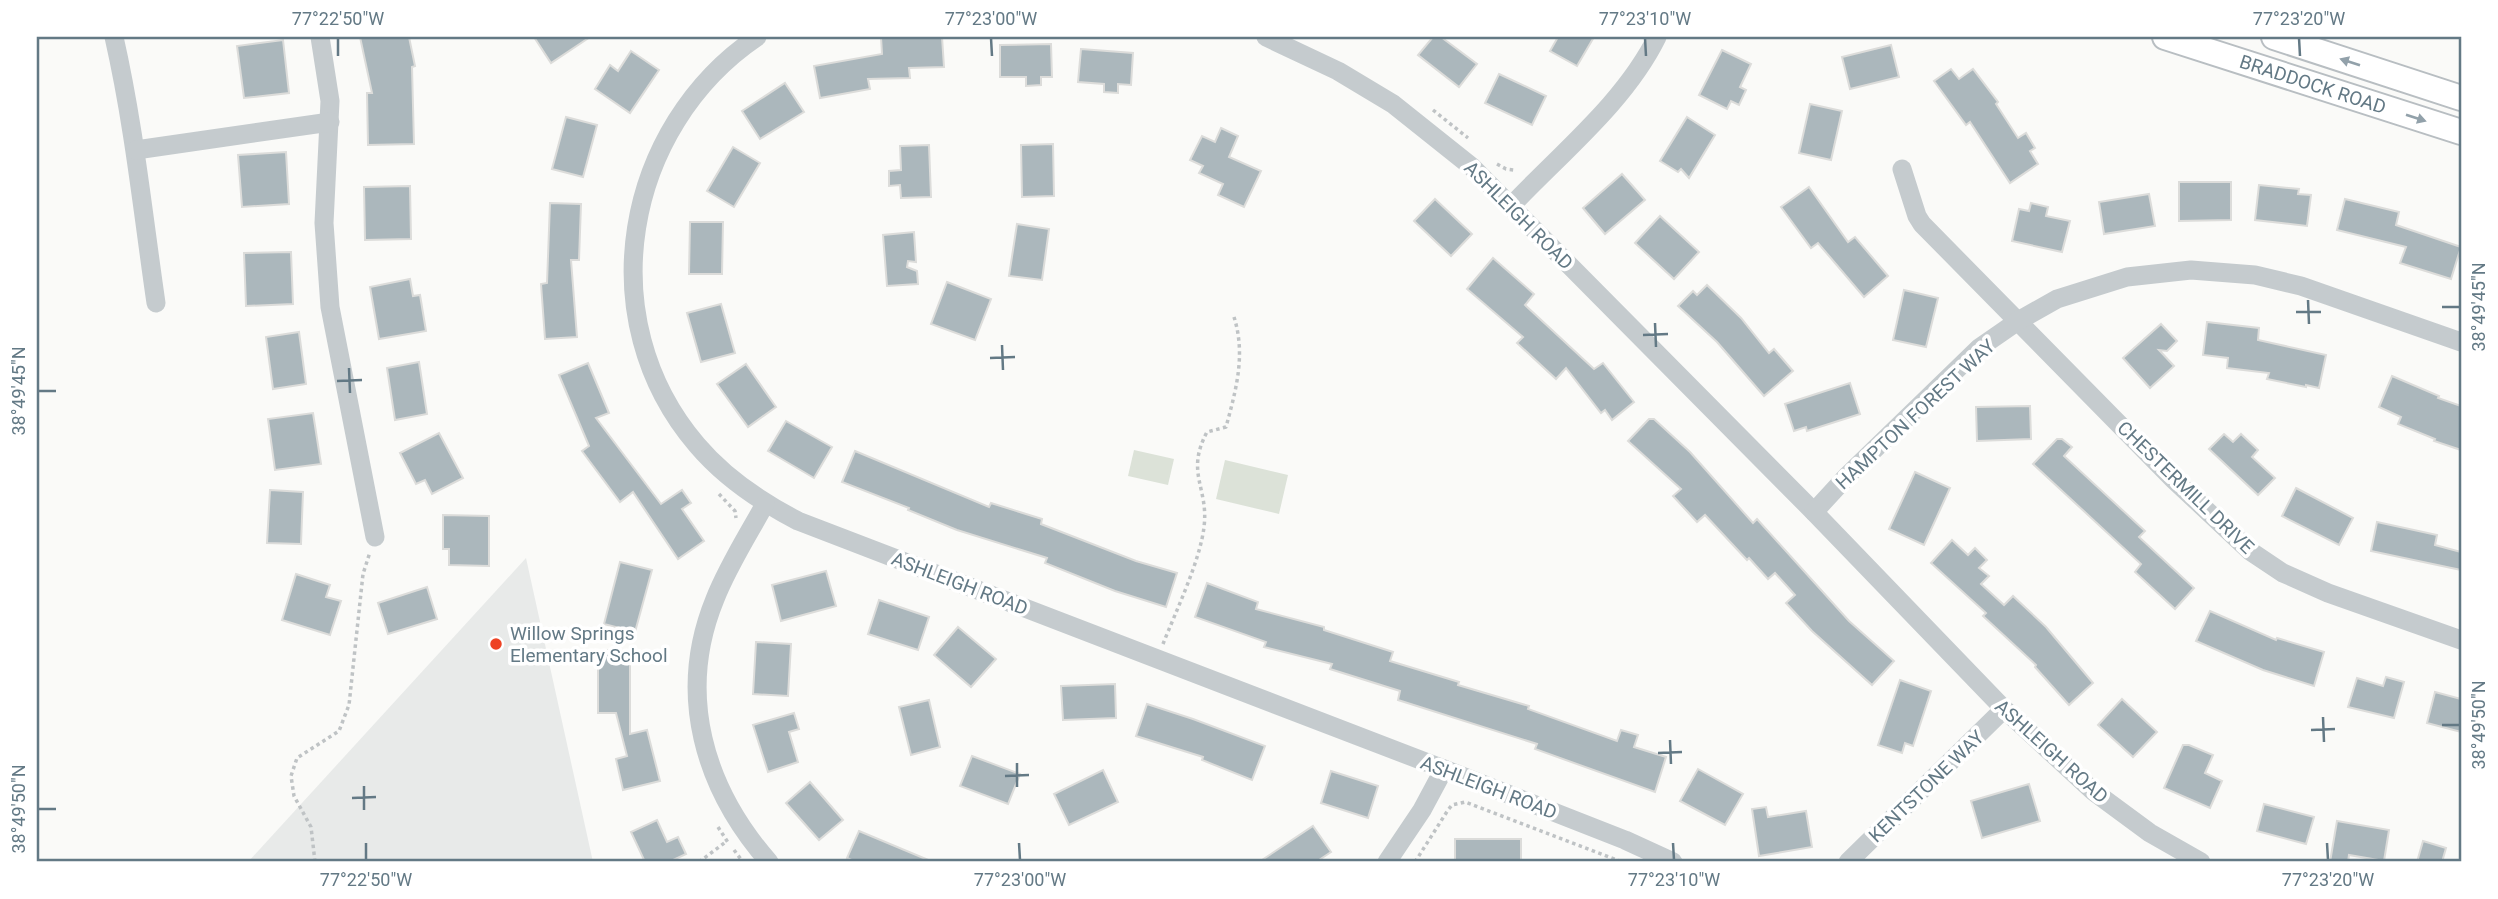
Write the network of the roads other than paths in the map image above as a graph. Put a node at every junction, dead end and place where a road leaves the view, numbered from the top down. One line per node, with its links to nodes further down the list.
1 (114, 37): 11 (street)
2 (320, 37): 9 (street)
3 (757, 37): 17 (street, ASHLEIGH ROAD)
4 (1266, 37): 13 (street, ASHLEIGH ROAD)
5 (1657, 37): 13 (street)
6 (2165, 37): 10 (main road, BRADDOCK ROAD, one-way to 10)
7 (2274, 37): 8 (main road, BRADDOCK ROAD, one-way to 7)
8 (2461, 98)
9 (330, 122): 11 (street); 19 (street)
10 (2461, 132)
11 (136, 150): 14 (street)
12 (1902, 169): 15 (street, CHESTERMILL DRIVE)
13 (1511, 206): 18 (street, ASHLEIGH ROAD)
14 (156, 303)
15 (2018, 321): 16 (street, HAMPTON FOREST WAY); 18 (street, HAMPTON FOREST WAY); 20 (street, CHESTERMILL DRIVE)
16 (2461, 342)
17 (765, 504): 22 (street, ASHLEIGH ROAD); 23 (street)
18 (1814, 512): 21 (street, ASHLEIGH ROAD)
19 (375, 537)
20 (2461, 640)
21 (2004, 709): 26 (street, KENTSTONE WAY); 27 (street, ASHLEIGH ROAD)
22 (1444, 769): 24 (street); 25 (street, ASHLEIGH ROAD)
23 (769, 862)
24 (1387, 862)
25 (1673, 862)
26 (1848, 862)
27 (2201, 862)

